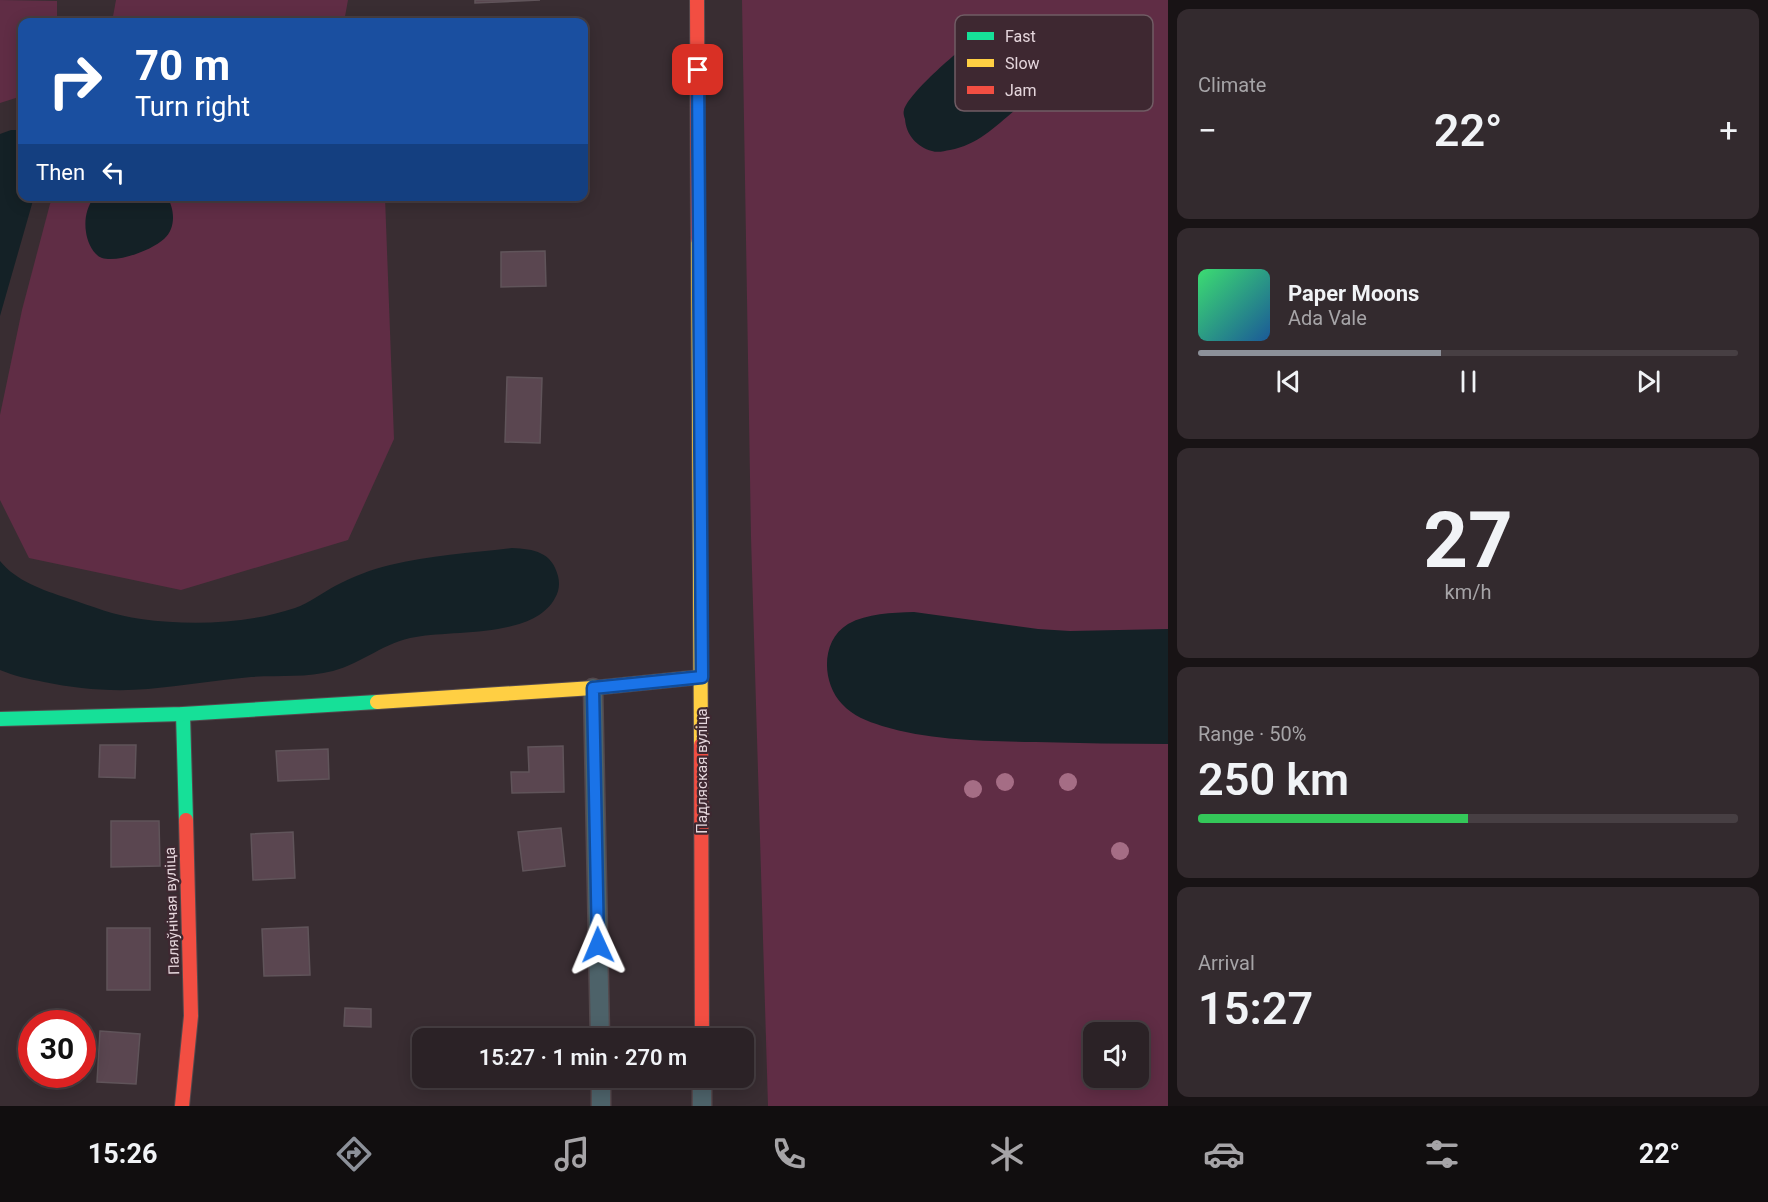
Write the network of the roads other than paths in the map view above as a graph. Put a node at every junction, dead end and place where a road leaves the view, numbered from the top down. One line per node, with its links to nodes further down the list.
1 (697, 0): 2 (street, Падляская вуліца)
2 (702, 677): 3 (street); 7 (street, Падляская вуліца)
3 (593, 688): 4 (street); 6 (street)
4 (183, 714): 5 (street); 10 (street, Паляўнічая вуліца)
5 (0, 719)
6 (600, 1028)
7 (702, 1028)
8 (601, 1088): 11 (street)
9 (702, 1088): 12 (street)
10 (182, 1106)
11 (601, 1106)
12 (702, 1106)

